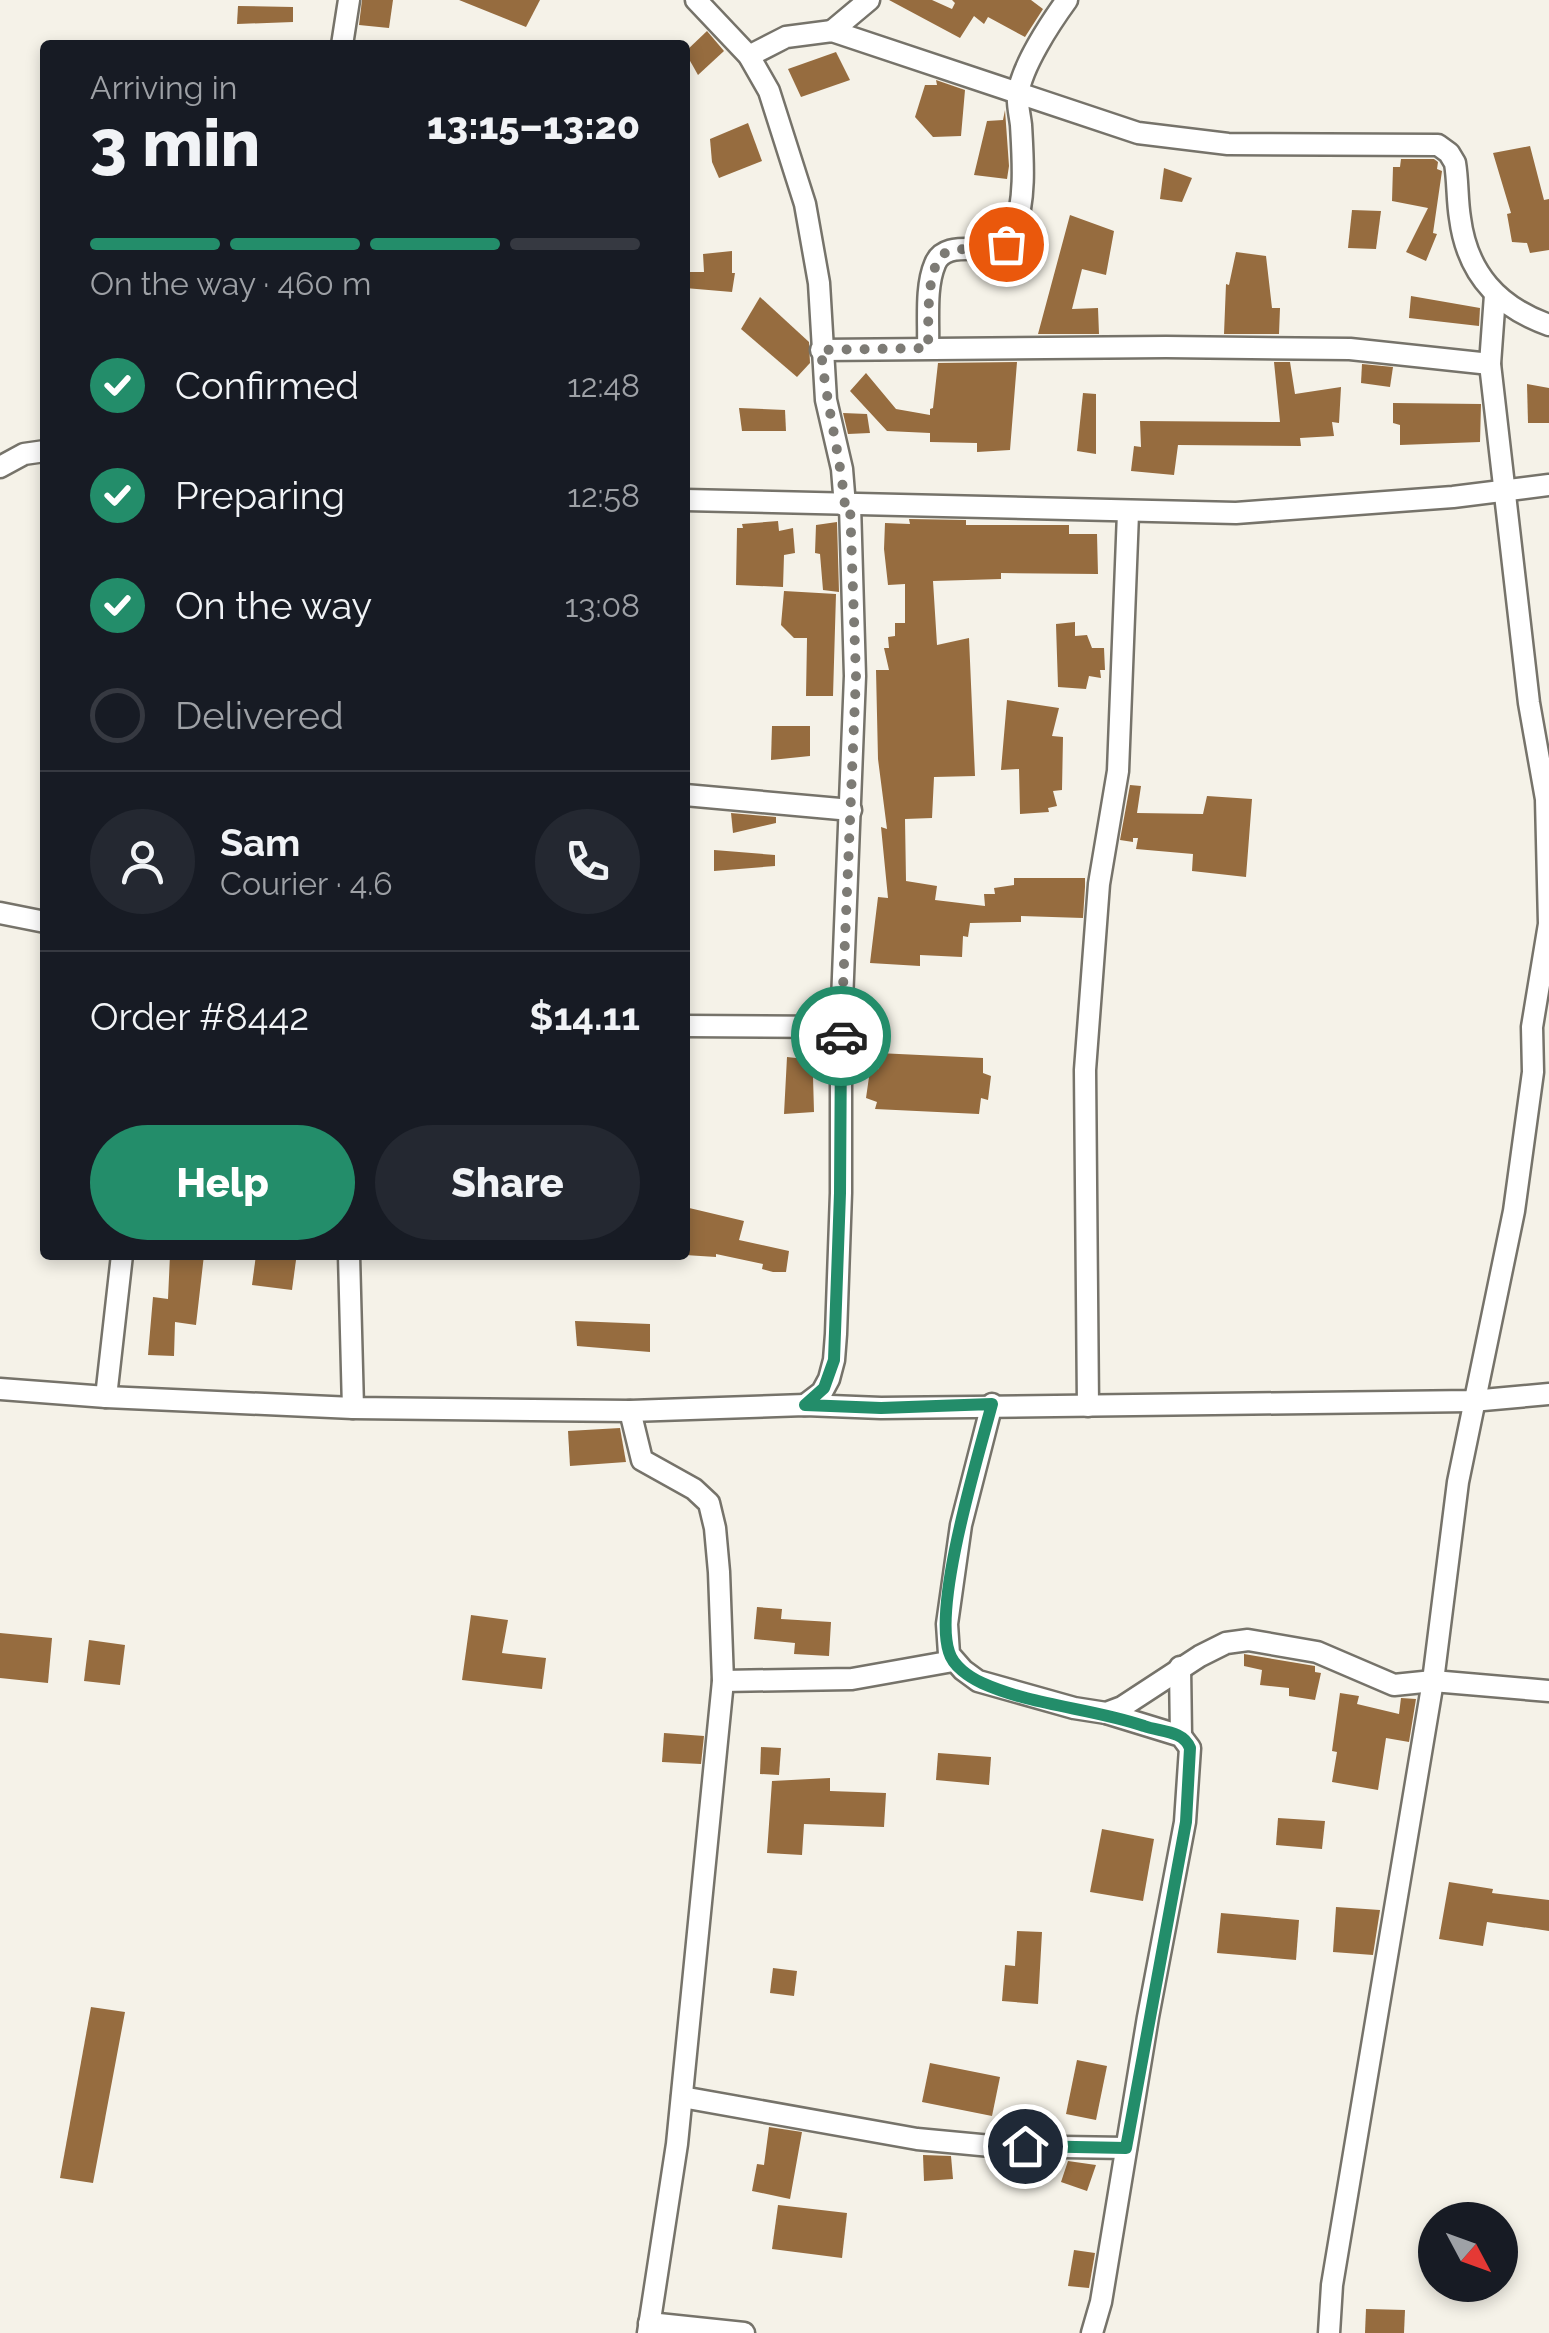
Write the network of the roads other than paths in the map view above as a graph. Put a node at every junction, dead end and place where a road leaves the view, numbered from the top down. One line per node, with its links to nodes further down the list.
1 (349, 0): 6 (street)
2 (696, 0): 7 (street)
3 (869, 0): 5 (street)
4 (1068, 0): 8 (street)
5 (832, 31): 7 (street); 8 (street)
6 (343, 40)
7 (749, 56): 12 (street)
8 (1018, 93): 9 (street); 11 (street)
9 (1495, 295): 10 (street); 13 (street)
10 (1549, 325)
11 (928, 348): 12 (street); 13 (street)
12 (821, 350): 19 (street)
13 (1490, 364): 17 (street)
14 (40, 452): 15 (street)
15 (0, 466)
16 (1549, 485): 17 (street)
17 (1507, 489): 20 (street); 32 (street)
18 (690, 500): 19 (street)
19 (848, 505): 20 (street); 22 (street)
20 (1128, 513): 35 (street)
21 (690, 795): 22 (street)
22 (850, 810): 26 (street)
23 (0, 914): 24 (street)
24 (40, 921)
25 (690, 1026): 26 (street)
26 (840, 1027): 34 (street)
27 (121, 1260): 31 (street)
28 (348, 1260): 36 (street)
29 (0, 1388): 31 (street)
30 (1549, 1394): 32 (street)
31 (106, 1397): 36 (street)
32 (1472, 1401): 35 (street); 41 (street)
33 (992, 1404): 34 (street); 35 (street); 38 (street)
34 (805, 1405): 37 (street)
35 (1088, 1406)
36 (354, 1408): 37 (street)
37 (630, 1411): 40 (street)
38 (953, 1661): 40 (street); 43 (street)
39 (1180, 1667): 41 (street); 43 (street); 44 (street)
40 (723, 1681): 45 (street)
41 (1433, 1681): 42 (street); 50 (street)
42 (1549, 1691)
43 (1106, 1713): 44 (street)
44 (1181, 1736): 46 (street)
45 (682, 2097): 46 (street); 47 (street)
46 (1126, 2148): 49 (street)
47 (649, 2328): 48 (street)
48 (744, 2333)
49 (1092, 2333)
50 (1328, 2333)

